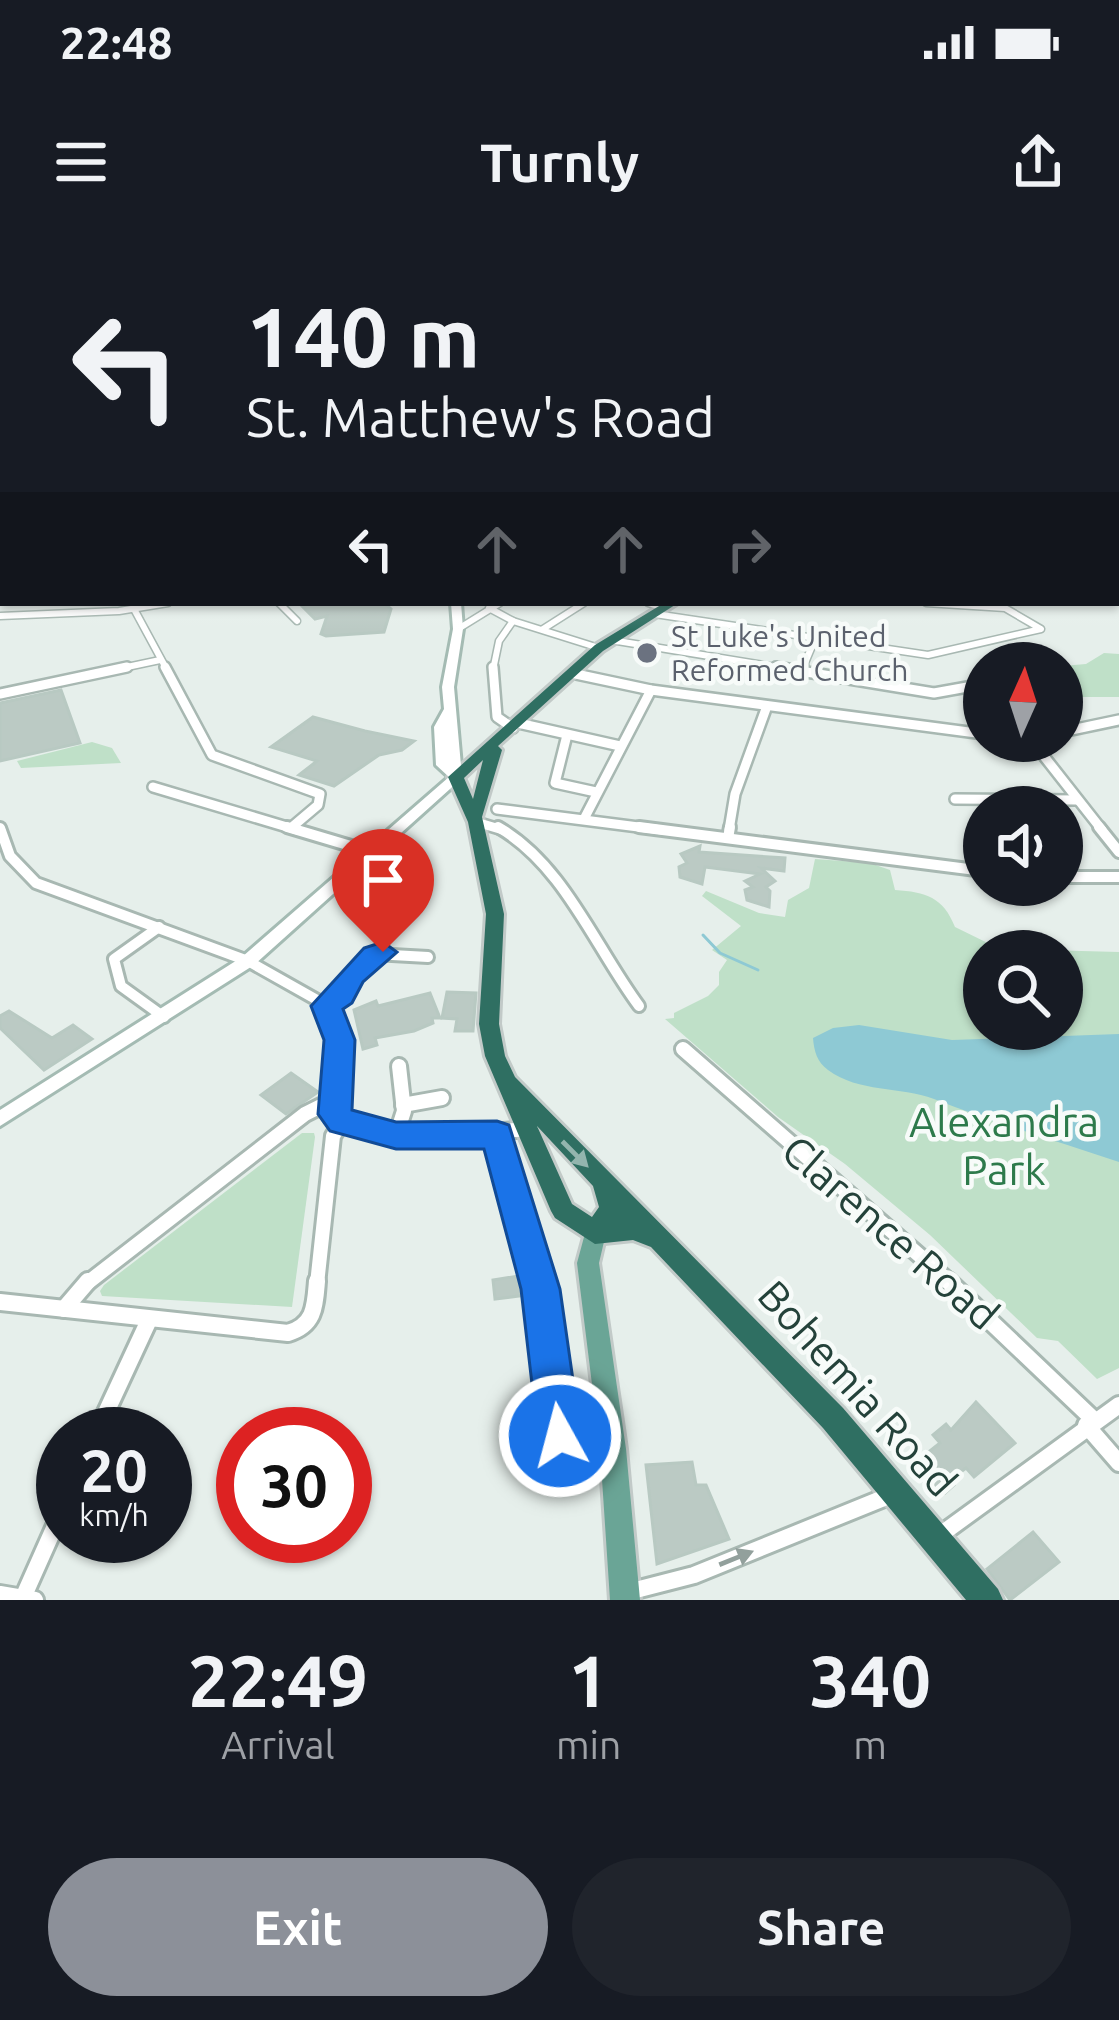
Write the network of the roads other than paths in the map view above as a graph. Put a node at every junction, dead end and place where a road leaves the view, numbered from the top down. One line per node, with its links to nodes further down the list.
1 (151, 606): 9 (street)
2 (282, 606): 11 (street)
3 (456, 606): 13 (street)
4 (493, 606): 8 (street)
5 (579, 606): 14 (street)
6 (973, 606): 15 (street)
7 (660, 607): 15 (street); 16 (highway)
8 (489, 608): 12 (street); 13 (street)
9 (134, 609): 10 (street); 17 (street)
10 (0, 616)
11 (297, 621)
12 (513, 621): 14 (street); 25 (street)
13 (458, 629): 32 (street)
14 (543, 629): 16 (street)
15 (815, 639): 18 (street)
16 (605, 644): 18 (street); 19 (highway)
17 (160, 660): 22 (street); 43 (street)
18 (801, 672): 20 (street)
19 (571, 673): 21 (street); 25 (highway)
20 (963, 688)
21 (651, 690): 23 (street); 30 (street)
22 (0, 694)
23 (767, 706): 27 (street); 45 (street)
24 (1119, 719): 26 (street)
25 (515, 726): 28 (street); 29 (highway)
26 (1083, 727)
27 (963, 731)
28 (568, 735): 30 (street); 35 (street)
29 (496, 745): 32 (highway); 41 (highway)
30 (620, 746): 35 (street)
31 (1048, 762): 33 (street)
32 (456, 777): 38 (street); 41 (highway)
33 (1066, 786)
34 (153, 787): 43 (street)
35 (596, 792): 42 (street)
36 (955, 799): 37 (street)
37 (963, 799)
38 (428, 800): 41 (street); 47 (street)
39 (1083, 807): 46 (street)
40 (497, 809): 42 (street)
41 (473, 813): 56 (street); 65 (highway)
42 (584, 819): 45 (street)
43 (292, 827): 47 (street)
44 (0, 828): 52 (street)
45 (728, 838): 49 (street)
46 (1117, 846)
47 (365, 858): 48 (street); 54 (street)
48 (417, 864)
49 (963, 868)
50 (1083, 877): 51 (street)
51 (1119, 878)
52 (159, 928): 54 (street); 57 (street)
53 (428, 957): 55 (street)
54 (248, 961): 55 (street); 57 (street)
55 (326, 1006): 60 (street)
56 (638, 1006)
57 (164, 1017): 63 (street)
58 (682, 1049): 76 (street, Clarence Road)
59 (399, 1066): 62 (street)
60 (337, 1098): 64 (street); 72 (street)
61 (442, 1098): 62 (street)
62 (403, 1105): 67 (street)
63 (0, 1119)
64 (342, 1122): 67 (street); 73 (street)
65 (535, 1128): 66 (street); 68 (highway, Bohemia Road, one-way to 68); 69 (highway)
66 (497, 1135): 67 (street); 77 (street)
67 (396, 1136)
68 (604, 1184): 69 (highway); 70 (highway, Bohemia Road)
69 (595, 1233): 70 (highway); 77 (main road)
70 (658, 1239): 79 (highway, Bohemia Road)
71 (0, 1302): 72 (street)
72 (64, 1309): 73 (street)
73 (149, 1319): 75 (street)
74 (1119, 1405): 76 (street)
75 (108, 1407)
76 (1090, 1423): 78 (street, Clarence Road); 80 (street)
77 (613, 1449): 83 (main road)
78 (1119, 1462)
79 (898, 1491): 80 (highway, Bohemia Road); 83 (street, one-way to 79)
80 (937, 1537): 85 (highway, Bohemia Road)
81 (41, 1563): 84 (street)
82 (0, 1594): 84 (street)
83 (625, 1596)
84 (27, 1599)
85 (987, 1600)

